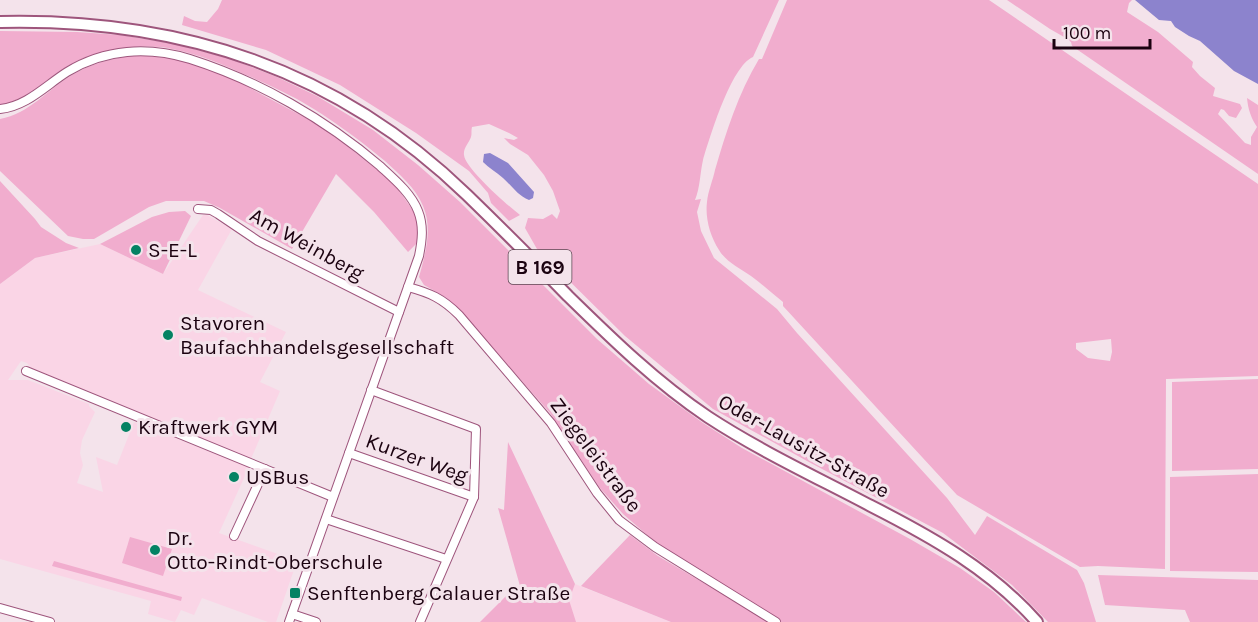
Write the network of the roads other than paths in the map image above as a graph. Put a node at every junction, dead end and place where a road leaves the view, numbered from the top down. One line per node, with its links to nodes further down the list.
1 (0, 22): 21 (highway, Oder-Lausitz-Straße / B 169)
2 (0, 109): 4 (street)
3 (198, 209): 5 (street, Am Weinberg)
4 (408, 287): 5 (street); 20 (street, Ziegeleistraße)
5 (399, 312): 7 (street)
6 (26, 371): 9 (street)
7 (371, 390): 8 (street); 11 (street)
8 (349, 453): 10 (street); 11 (street, Kurzer Weg)
9 (264, 469): 10 (street); 13 (street)
10 (333, 497): 12 (street)
11 (474, 497): 14 (street)
12 (326, 519): 14 (street); 16 (street)
13 (234, 536)
14 (446, 559): 19 (street)
15 (0, 608): 17 (street)
16 (291, 618): 18 (street)
17 (50, 622)
18 (316, 622)
19 (420, 622)
20 (777, 622)
21 (1037, 622)

